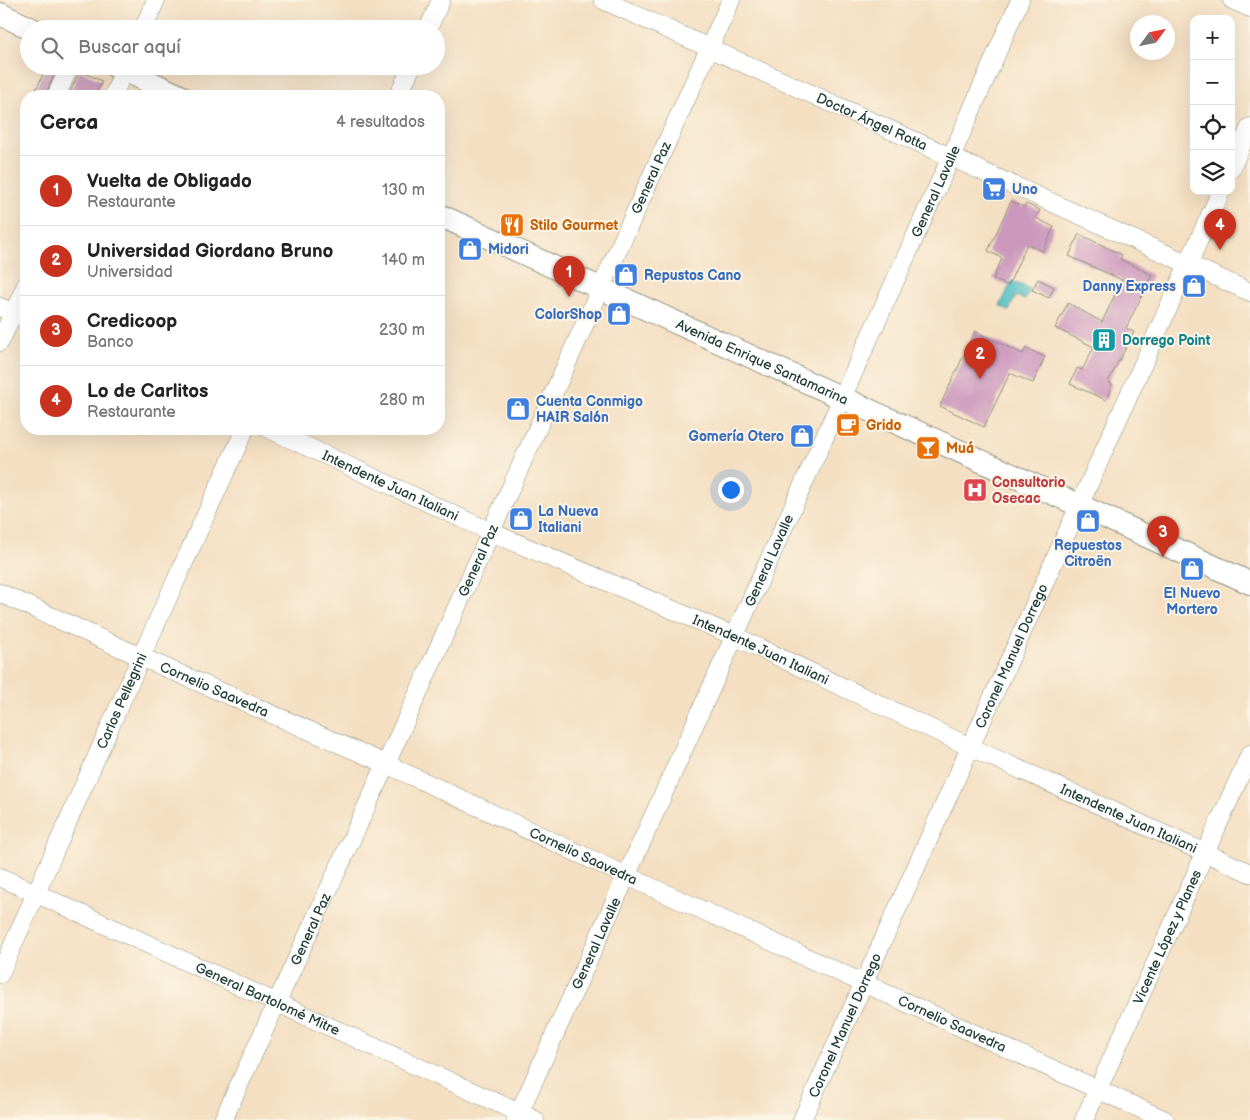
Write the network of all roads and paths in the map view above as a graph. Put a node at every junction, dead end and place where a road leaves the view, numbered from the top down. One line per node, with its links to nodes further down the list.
1 (156, 0): 9 (street)
2 (441, 0): 10 (street)
3 (603, 0): 12 (street, Doctor Ángel Rotta)
4 (731, 0): 12 (street, General Paz)
5 (1020, 0): 22 (street, General Lavalle)
6 (1232, 0): 7 (street)
7 (1250, 8)
8 (0, 14): 11 (main road)
9 (147, 20)
10 (432, 20)
11 (20, 23)
12 (710, 48): 22 (street, Doctor Ángel Rotta); 27 (street, General Paz)
13 (66, 75): 17 (street)
14 (120, 75): 18 (street)
15 (136, 75): 19 (main road)
16 (408, 75): 20 (street)
17 (59, 90)
18 (114, 90)
19 (168, 90)
20 (401, 90)
21 (1250, 127): 23 (street)
22 (951, 157): 26 (street, Doctor Ángel Rotta); 32 (street, General Lavalle)
23 (1235, 160)
24 (1219, 195): 26 (street, Coronel Manuel Dorrego)
25 (445, 218): 27 (main road, Avenida Enrique Santamarina)
26 (1188, 264): 28 (street, Doctor Ángel Rotta); 35 (street, Coronel Manuel Dorrego)
27 (602, 288): 32 (main road, Avenida Enrique Santamarina); 36 (street, General Paz)
28 (1250, 292)
29 (20, 298): 30 (street)
30 (13, 313): 31 (street)
31 (0, 342)
32 (843, 397): 35 (main road, Avenida Enrique Santamarina); 39 (street, General Lavalle)
33 (242, 435): 40 (street, Carlos Pellegrini)
34 (282, 435): 36 (street, Intendente Juan Italiani)
35 (1079, 505): 37 (main road, Avenida Enrique Santamarina); 41 (street, Coronel Manuel Dorrego)
36 (491, 532): 39 (street, Intendente Juan Italiani); 43 (street, General Paz)
37 (1250, 583)
38 (0, 592): 40 (street, Cornelio Saavedra)
39 (734, 636): 41 (street, Intendente Juan Italiani); 46 (street, General Lavalle)
40 (141, 657): 43 (street, Cornelio Saavedra); 48 (street, Carlos Pellegrini)
41 (970, 747): 44 (street, Intendente Juan Italiani); 50 (street, Coronel Manuel Dorrego)
42 (1250, 754): 44 (street, Vicente López y Planes)
43 (386, 764): 46 (street, Cornelio Saavedra); 51 (street, General Paz)
44 (1205, 852): 45 (street, Intendente Juan Italiani); 52 (street, Vicente López y Planes)
45 (1250, 873)
46 (627, 876): 50 (street, Cornelio Saavedra); 53 (street, General Lavalle)
47 (0, 877): 48 (street, General Bartolomé Mitre)
48 (37, 894): 49 (street, Carlos Pellegrini); 51 (street, General Bartolomé Mitre)
49 (0, 974)
50 (864, 983): 52 (street, Cornelio Saavedra); 55 (street, Coronel Manuel Dorrego)
51 (277, 1003): 53 (street, General Bartolomé Mitre); 54 (street, General Paz)
52 (1098, 1090): 56 (street, Vicente López y Planes); 57 (street, Cornelio Saavedra)
53 (524, 1118)
54 (223, 1120)
55 (802, 1120)
56 (1084, 1120)
57 (1166, 1120)

